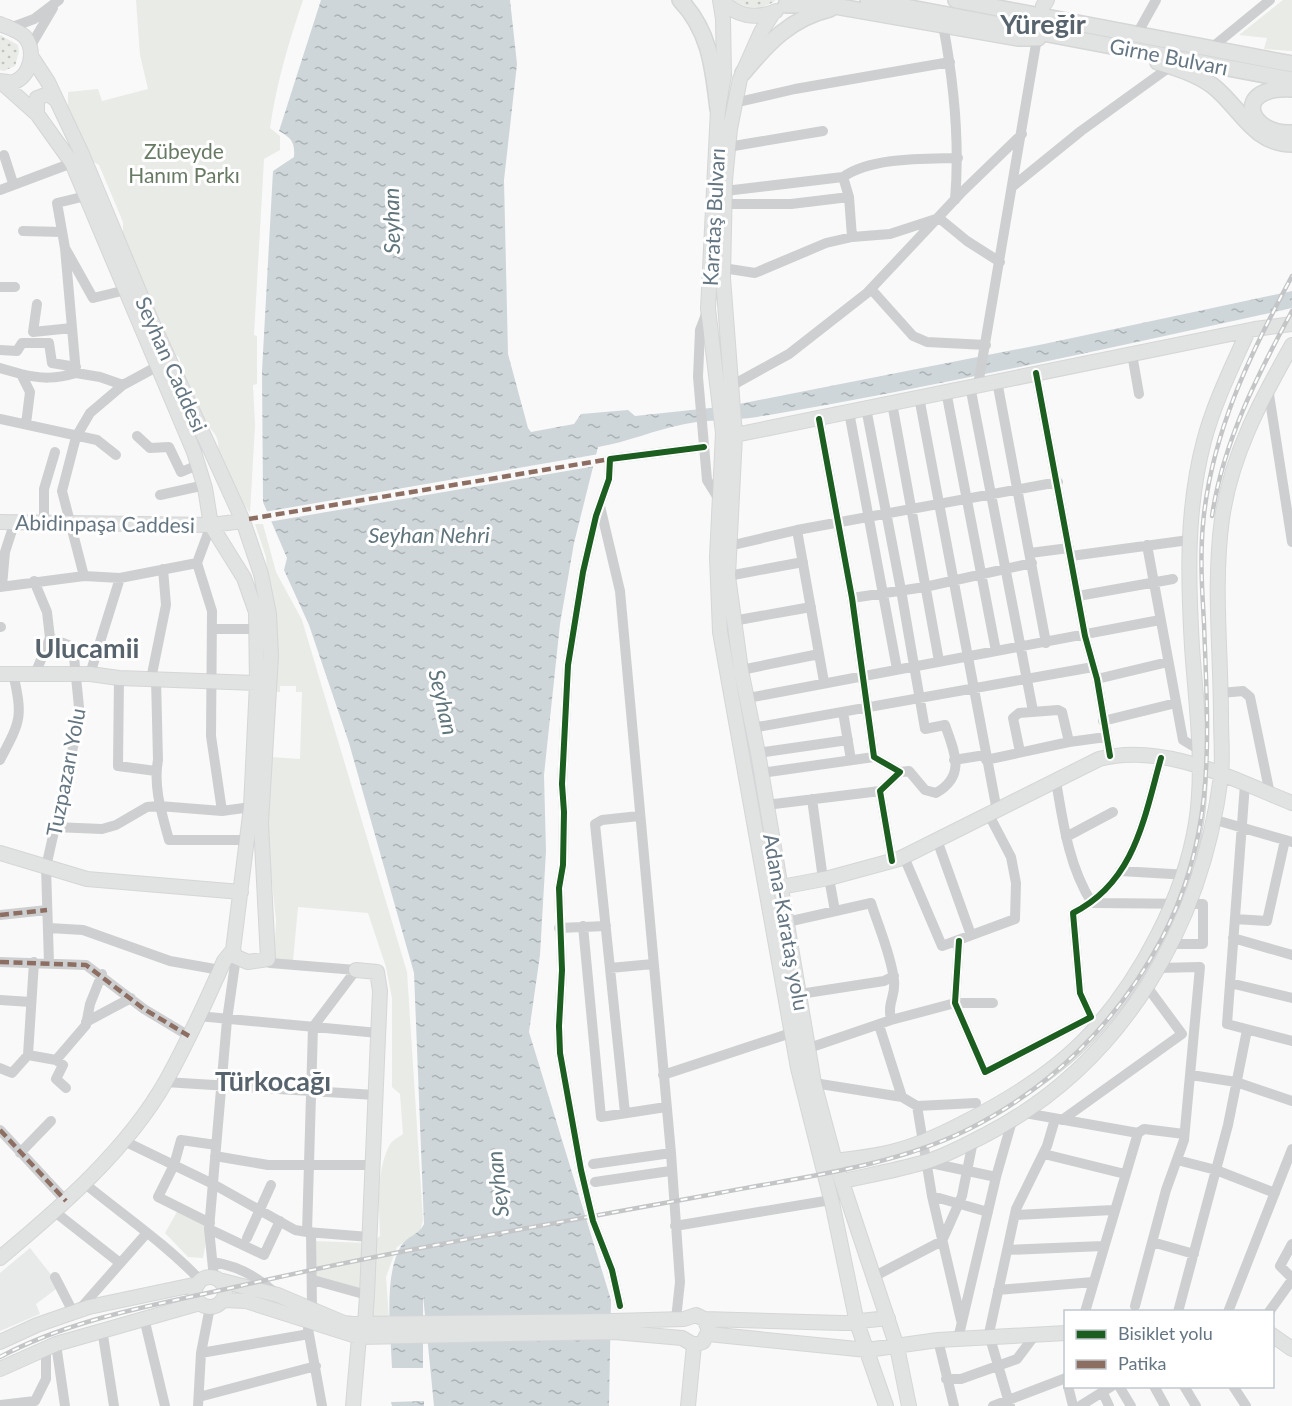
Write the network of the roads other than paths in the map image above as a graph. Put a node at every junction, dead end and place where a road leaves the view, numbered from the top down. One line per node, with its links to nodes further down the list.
1 (680, 0): 29 (highway)
2 (720, 0): 10 (main road); 29 (main road, Karataş Bulvarı)
3 (868, 0): 17 (highway, Girne Bulvarı)
4 (956, 0): 14 (highway, Girne Bulvarı)
5 (1009, 0): 9 (highway)
6 (1156, 0): 15 (street)
7 (1270, 0): 18 (street)
8 (58, 2): 13 (street); 19 (street)
9 (1045, 3): 14 (highway)
10 (783, 6): 11 (highway); 23 (main road, Karataş Bulvarı)
11 (838, 7): 12 (highway); 23 (highway)
12 (943, 25): 16 (highway); 20 (street)
13 (5, 26): 19 (main road, Seyhan Caddesi)
14 (1107, 28): 15 (highway, Girne Bulvarı)
15 (1137, 34): 18 (highway, Girne Bulvarı)
16 (1037, 38): 17 (highway); 32 (street)
17 (1081, 39): 22 (highway); 24 (highway, Girne Bulvarı)
18 (1210, 49): 21 (highway, Girne Bulvarı)
19 (31, 52): 25 (main road); 27 (main road, Seyhan Caddesi)
20 (950, 62): 28 (street); 37 (street)
21 (1287, 62)
22 (1171, 66): 33 (highway); 41 (street)
23 (743, 72): 28 (main road, Karataş Bulvarı)
24 (1292, 80)
25 (0, 81): 30 (main road)
26 (1292, 89): 33 (highway)
27 (55, 99): 30 (main road); 108 (main road, Seyhan Caddesi)
28 (734, 103): 35 (main road, Karataş Bulvarı)
29 (718, 110): 59 (main road, Karataş Bulvarı)
30 (37, 114): 38 (main road)
31 (823, 131): 35 (street)
32 (1022, 134): 41 (street); 46 (street)
33 (1281, 136): 34 (highway)
34 (1292, 144)
35 (728, 147): 44 (main road, Karataş Bulvarı)
36 (4, 154): 40 (street)
37 (958, 158): 39 (street); 46 (street)
38 (72, 163): 40 (street); 43 (main road)
39 (843, 177): 44 (street); 45 (street)
40 (13, 183): 42 (street)
41 (1013, 186): 52 (street)
42 (0, 190)
43 (86, 196): 49 (street); 56 (main road)
44 (725, 197): 45 (street); 53 (main road, Karataş Bulvarı)
45 (849, 197): 50 (street)
46 (955, 200): 47 (street)
47 (939, 218): 50 (street); 52 (street); 57 (street)
48 (23, 231): 49 (street)
49 (62, 232): 51 (street)
50 (852, 237): 53 (street)
51 (65, 248): 56 (street); 61 (street)
52 (1000, 262): 64 (street)
53 (723, 268): 78 (main road, Karataş Bulvarı)
54 (0, 286): 55 (street)
55 (15, 287)
56 (126, 290): 67 (main road)
57 (871, 290): 64 (street); 78 (street)
58 (37, 304): 61 (street)
59 (708, 309): 78 (main road, Karataş Bulvarı); 89 (street)
60 (1292, 324): 62 (main road)
61 (72, 328): 69 (street)
62 (1248, 330): 66 (main road); 113 (main road)
63 (1292, 345): 75 (main road)
64 (985, 346): 73 (street)
65 (0, 350): 69 (street)
66 (1132, 354): 70 (main road); 77 (street)
67 (158, 366): 74 (street); 92 (main road)
68 (0, 368): 71 (street)
69 (76, 370): 71 (street); 74 (street)
70 (1036, 373): 72 (main road); 93 (street)
71 (21, 374): 85 (street)
72 (997, 381): 73 (main road); 95 (street)
73 (975, 383): 76 (main road); 97 (street)
74 (123, 385): 88 (street)
75 (1268, 387): 114 (street); 167 (main road)
76 (946, 391): 79 (main road); 98 (street)
77 (1139, 394)
78 (728, 396): 86 (main road, Karataş Bulvarı)
79 (920, 397): 80 (main road); 101 (street)
80 (892, 403): 81 (main road); 102 (street)
81 (866, 408): 82 (main road); 103 (street)
82 (849, 412): 84 (main road); 104 (street)
83 (0, 419): 85 (street)
84 (819, 419): 86 (main road); 110 (street)
85 (26, 424): 88 (street)
86 (731, 432): 99 (main road, Adana-Karataş yolu); 115 (main road, Adana-Karataş yolu)
87 (137, 436): 92 (street)
88 (76, 437): 91 (street); 107 (street)
89 (704, 447): 99 (street); 100 (street)
90 (55, 452): 106 (street)
91 (116, 455)
92 (198, 465): 94 (main road)
93 (1058, 482): 95 (street); 117 (street)
94 (205, 485): 96 (street); 111 (main road)
95 (1017, 490): 97 (street); 118 (street)
96 (160, 495)
97 (992, 495): 98 (street); 122 (street)
98 (966, 500): 101 (street); 123 (street)
99 (720, 502): 269 (main road, Adana-Karataş yolu)
100 (599, 505): 206 (street); 234 (street)
101 (939, 506): 102 (street); 128 (street)
102 (911, 510): 103 (street); 132 (street)
103 (887, 514): 104 (street); 133 (street)
104 (869, 517): 110 (street); 134 (street)
105 (15, 521): 106 (main road, Abidinpaşa Caddesi); 109 (main road, Abidinpaşa Caddesi); 131 (street)
106 (44, 521): 107 (main road, Abidinpaşa Caddesi)
107 (70, 521): 111 (main road, Abidinpaşa Caddesi); 124 (street)
108 (243, 521): 111 (main road, Abidinpaşa Caddesi); 165 (main road, Seyhan Caddesi)
109 (0, 522)
110 (840, 522): 112 (street); 136 (street)
111 (211, 525): 120 (street); 141 (main road)
112 (797, 530): 115 (street); 119 (street)
113 (1190, 540): 116 (street); 179 (main road)
114 (1292, 542)
115 (729, 546): 125 (main road, Adana-Karataş yolu)
116 (1147, 546): 117 (street); 130 (street)
117 (1070, 552): 118 (street); 135 (street)
118 (1031, 558): 122 (street); 144 (street)
119 (803, 562): 125 (street); 137 (street)
120 (197, 563): 121 (street); 140 (street)
121 (164, 569): 126 (street); 160 (street)
122 (1006, 570): 123 (street); 145 (street)
123 (981, 575): 128 (street); 146 (street)
124 (84, 576): 126 (street); 129 (street)
125 (728, 576): 139 (main road, Adana-Karataş yolu)
126 (120, 578): 157 (street)
127 (1173, 579): 130 (street)
128 (954, 580): 132 (street); 148 (street)
129 (34, 581): 131 (street); 143 (street)
130 (1153, 582): 135 (street); 138 (street)
131 (1, 586)
132 (925, 587): 133 (street); 149 (street)
133 (901, 591): 134 (street); 151 (street)
134 (884, 594): 136 (street); 154 (street)
135 (1078, 596): 142 (street)
136 (852, 598): 158 (street)
137 (811, 607): 139 (street); 147 (street)
138 (1160, 620): 142 (street); 150 (street)
139 (733, 621): 153 (main road, Adana-Karataş yolu)
140 (213, 629): 141 (street); 162 (street)
141 (256, 629): 165 (main road)
142 (1085, 636): 144 (street); 152 (street)
143 (50, 638): 156 (street); 157 (street)
144 (1046, 643): 145 (street)
145 (1021, 647): 146 (street); 163 (street)
146 (996, 651): 148 (street)
147 (819, 654): 153 (street); 164 (street)
148 (967, 656): 149 (street); 166 (street)
149 (939, 661): 151 (street)
150 (1168, 662): 161 (street); 170 (street)
151 (915, 665): 154 (street); 169 (street)
152 (1093, 667): 161 (street); 163 (street)
153 (741, 669): 168 (main road, Adana-Karataş yolu)
154 (897, 669): 158 (street)
155 (7, 674): 156 (main road); 186 (street)
156 (35, 674): 157 (main road)
157 (84, 675): 159 (main road); 209 (street, Tuzpazarı Yolu)
158 (861, 675): 164 (street); 171 (street)
159 (119, 678): 160 (main road); 190 (street)
160 (153, 679): 162 (main road); 190 (street)
161 (1096, 679): 174 (street)
162 (210, 681): 165 (main road); 203 (street)
163 (1026, 681): 166 (street); 172 (street)
164 (824, 682): 168 (street)
165 (263, 684): 202 (main road); 241 (main road)
166 (973, 689): 169 (street); 184 (street)
167 (1221, 693): 193 (main road); 197 (street)
168 (748, 698): 175 (main road, Adana-Karataş yolu)
169 (919, 699): 171 (street); 188 (street)
170 (1176, 703): 174 (street); 179 (street)
171 (866, 708): 173 (street); 183 (street)
172 (1032, 711): 178 (street); 180 (street)
173 (843, 712): 175 (street); 177 (street)
174 (1103, 721): 176 (street)
175 (752, 728): 181 (main road, Adana-Karataş yolu)
176 (1106, 737): 178 (street); 182 (street)
177 (848, 740): 181 (street); 187 (street)
178 (1069, 742): 180 (street)
179 (1198, 749): 189 (main road)
180 (1020, 752): 184 (street)
181 (758, 753): 192 (main road, Adana-Karataş yolu)
182 (1110, 756): 185 (main road); 194 (main road)
183 (874, 757): 187 (street); 191 (street)
184 (985, 757): 188 (street); 205 (street)
185 (1161, 758): 189 (main road); 217 (street)
186 (0, 760)
187 (851, 760): 192 (street)
188 (954, 760): 191 (street)
189 (1199, 766): 193 (main road); 218 (main road)
190 (156, 771): 201 (street)
191 (900, 772): 196 (street)
192 (761, 773): 200 (main road, Adana-Karataş yolu)
193 (1221, 774): 195 (main road); 207 (main road)
194 (1056, 781): 205 (main road); 210 (street)
195 (1245, 784): 197 (main road); 208 (street)
196 (880, 791): 198 (street); 215 (street)
197 (1270, 794): 199 (main road)
198 (812, 799): 200 (street); 220 (street)
199 (1292, 803)
200 (766, 805): 221 (main road, Adana-Karataş yolu)
201 (159, 806): 203 (street); 209 (street); 211 (street)
202 (251, 807): 203 (street); 211 (main road)
203 (222, 811)
204 (1113, 812): 210 (street)
205 (993, 813): 212 (main road); 235 (street)
206 (639, 816): 231 (street); 245 (street)
207 (1212, 819): 208 (street); 219 (main road)
208 (1241, 826): 213 (street); 229 (street)
209 (54, 827): 216 (street, Tuzpazarı Yolu)
210 (1066, 837): 223 (street)
211 (247, 840): 222 (main road)
212 (938, 840): 215 (main road); 235 (street)
213 (1288, 841): 229 (street)
214 (0, 853): 216 (main road)
215 (898, 859): 220 (main road); 237 (street)
216 (46, 867): 222 (main road); 226 (street, Tuzpazarı Yolu)
217 (1120, 871): 218 (street); 223 (street)
218 (1182, 874): 219 (street); 224 (main road)
219 (1197, 876): 225 (main road)
220 (826, 878): 221 (main road); 227 (street)
221 (781, 887): 230 (main road, Adana-Karataş yolu)
222 (241, 892): 239 (main road)
223 (1092, 903): 224 (street); 259 (street)
224 (1172, 903): 225 (street); 300 (main road)
225 (1187, 903): 238 (main road); 238 (street)
226 (47, 910): 228 (street); 233 (street, Tuzpazarı Yolu)
227 (835, 911): 230 (street); 251 (street)
228 (0, 915)
229 (1235, 919): 236 (street)
230 (788, 922): 254 (main road, Adana-Karataş yolu)
231 (606, 926): 232 (street); 246 (street)
232 (583, 927): 234 (street); 290 (street)
233 (50, 928): 244 (street, Tuzpazarı Yolu); 248 (street)
234 (559, 928): 362 (street)
235 (970, 935): 237 (street)
236 (1233, 938): 240 (street); 252 (street)
237 (959, 941): 259 (street)
238 (1172, 944): 247 (main road)
239 (234, 954): 241 (main road); 248 (main road); 262 (street)
240 (1292, 955)
241 (268, 959): 249 (street)
242 (0, 962): 243 (street)
243 (34, 962): 244 (street); 258 (street)
244 (49, 963): 250 (street)
245 (653, 964): 246 (street); 276 (street)
246 (610, 968): 290 (street)
247 (1158, 968): 253 (main road); 277 (street)
248 (220, 970): 261 (main road)
249 (356, 970): 266 (street); 268 (main road)
250 (102, 974): 255 (street); 264 (street)
251 (894, 976): 254 (street); 263 (street)
252 (1230, 983): 256 (street); 267 (street)
253 (1148, 988): 291 (main road); 292 (street)
254 (800, 994): 272 (main road, Adana-Karataş yolu)
255 (131, 998): 264 (street); 270 (street)
256 (1292, 998)
257 (0, 1000): 258 (street)
258 (32, 1002): 273 (street)
259 (955, 1002): 260 (street); 263 (street)
260 (993, 1003)
261 (198, 1016): 262 (street); 270 (main road)
262 (228, 1020): 266 (street); 282 (street)
263 (891, 1020): 265 (street)
264 (86, 1022): 274 (street)
265 (879, 1025): 272 (street); 285 (street)
266 (313, 1027): 268 (street); 283 (street)
267 (1247, 1030): 271 (street); 279 (street)
268 (378, 1033): 284 (main road)
269 (791, 1033): 276 (street); 326 (main road, Adana-Karataş yolu)
270 (189, 1036): 278 (main road)
271 (1292, 1041)
272 (809, 1048): 280 (main road, Adana-Karataş yolu)
273 (28, 1055): 274 (street); 275 (street)
274 (56, 1060): 281 (street)
275 (0, 1068)
276 (663, 1075): 289 (street)
277 (1191, 1075): 279 (street); 296 (street)
278 (165, 1082): 282 (street); 298 (main road)
279 (1236, 1082): 286 (street); 315 (street)
280 (814, 1083): 285 (street); 308 (main road, Adana-Karataş yolu)
281 (66, 1088)
282 (222, 1088): 283 (street); 301 (street)
283 (311, 1093): 284 (street); 312 (street)
284 (375, 1095): 313 (main road)
285 (902, 1097): 288 (street)
286 (1292, 1101)
287 (976, 1103): 288 (street)
288 (917, 1106): 300 (street)
289 (666, 1107): 290 (street); 302 (street)
290 (625, 1113)
291 (1025, 1113): 292 (street); 294 (main road)
292 (1059, 1120): 295 (street); 304 (street)
293 (51, 1121): 303 (street)
294 (1012, 1121): 299 (main road); 318 (street)
295 (1138, 1133): 296 (street); 317 (street)
296 (1184, 1134): 307 (street)
297 (2, 1136): 303 (street)
298 (122, 1140): 311 (street); 321 (main road)
299 (973, 1141): 309 (main road); 314 (street)
300 (922, 1142): 308 (main road); 309 (street)
301 (216, 1145): 305 (street); 311 (street)
302 (671, 1152): 310 (street); 316 (street)
303 (20, 1153): 327 (street)
304 (1044, 1154): 317 (street); 333 (street)
305 (215, 1156): 312 (street); 322 (street)
306 (1291, 1156): 324 (street)
307 (1177, 1160): 315 (street); 342 (street)
308 (835, 1161): 319 (main road, Adana-Karataş yolu)
309 (925, 1162): 314 (street); 319 (main road); 325 (street)
310 (593, 1164)
311 (174, 1165): 322 (street); 335 (street)
312 (309, 1165): 313 (street); 337 (street)
313 (371, 1165): 339 (main road)
314 (966, 1169): 318 (street); 328 (street)
315 (1216, 1170): 324 (street); 346 (street)
316 (670, 1171): 320 (street); 336 (street)
317 (1125, 1174): 330 (street)
318 (996, 1177): 332 (street)
319 (843, 1181): 351 (main road, Adana-Karataş yolu)
320 (595, 1182)
321 (84, 1183): 327 (main road); 338 (street)
322 (213, 1184): 329 (street); 335 (street)
323 (271, 1185): 329 (street)
324 (1275, 1193): 367 (street)
325 (932, 1196): 328 (street); 341 (street)
326 (831, 1200): 336 (street); 374 (main road, Adana-Karataş yolu)
327 (66, 1201): 331 (main road)
328 (959, 1203): 332 (street); 341 (street)
329 (260, 1210): 334 (street); 340 (street)
330 (1113, 1210): 333 (street); 344 (street)
331 (56, 1212): 347 (main road); 350 (street)
332 (988, 1212): 375 (street)
333 (1015, 1215): 345 (street)
334 (280, 1221): 335 (street); 337 (street)
335 (209, 1226): 349 (street)
336 (675, 1226): 372 (street)
337 (309, 1232): 339 (street); 354 (street)
338 (146, 1234): 350 (street); 355 (street)
339 (369, 1237): 359 (main road)
340 (247, 1238)
341 (942, 1241): 351 (street); 375 (street)
342 (1152, 1242): 346 (street); 363 (street)
343 (1292, 1244): 348 (street)
344 (1103, 1246): 345 (street); 356 (street)
345 (1007, 1250): 357 (street)
346 (1194, 1254): 366 (street)
347 (0, 1258)
348 (1288, 1258): 353 (street)
349 (213, 1262): 355 (street); 358 (street)
350 (120, 1263): 369 (street)
351 (875, 1276): 371 (main road, Adana-Karataş yolu)
352 (55, 1277): 369 (street)
353 (1292, 1279): 368 (street)
354 (313, 1280): 359 (street); 364 (street)
355 (208, 1281): 358 (main road); 360 (main road); 361 (main road); 369 (main road)
356 (1093, 1282): 357 (street); 365 (street)
357 (998, 1290): 386 (street)
358 (278, 1295): 364 (main road)
359 (367, 1295): 376 (main road)
360 (223, 1300): 361 (main road); 378 (main road)
361 (205, 1305): 370 (main road); 395 (street)
362 (620, 1306)
363 (1135, 1306)
364 (312, 1309): 376 (main road)
365 (1085, 1310)
366 (1178, 1310)
367 (1228, 1310)
368 (1270, 1310)
369 (76, 1311): 390 (main road)
370 (144, 1318): 379 (main road); 412 (street)
371 (888, 1318): 374 (main road); 392 (main road, Adana-Karataş yolu)
372 (680, 1319): 373 (main road); 377 (main road); 389 (main road)
373 (704, 1319): 374 (main road); 382 (main road)
374 (857, 1323): 394 (main road, Adana-Karataş yolu)
375 (962, 1323): 387 (street)
376 (365, 1324): 380 (main road); 385 (main road)
377 (613, 1327): 380 (main road); 389 (main road)
378 (308, 1328): 385 (main road); 395 (street); 396 (street)
379 (102, 1329): 391 (main road); 411 (street)
380 (391, 1330): 385 (main road)
381 (1064, 1333): 383 (main road)
382 (708, 1334): 389 (main road); 394 (main road)
383 (1035, 1335): 386 (main road); 397 (street)
384 (1274, 1336): 393 (main road)
385 (359, 1337): 414 (main road)
386 (989, 1338): 387 (main road); 397 (street)
387 (958, 1339): 388 (main road)
388 (938, 1340): 392 (main road); 400 (street)
389 (688, 1341): 415 (main road)
390 (0, 1342)
391 (51, 1346): 398 (main road); 409 (street); 410 (street)
392 (897, 1347): 394 (main road); 417 (main road, Adana-Karataş yolu)
393 (1292, 1349)
394 (867, 1350): 416 (main road, Adana-Karataş yolu)
395 (201, 1353): 408 (street)
396 (316, 1366): 408 (street); 413 (street)
397 (998, 1366): 400 (street); 407 (street)
398 (0, 1369)
399 (1064, 1378): 407 (street)
400 (946, 1379): 418 (street)
401 (1069, 1388): 420 (street)
402 (1120, 1388): 422 (street)
403 (1155, 1388): 423 (street)
404 (1185, 1388): 424 (street)
405 (1234, 1388): 425 (street)
406 (1108, 1390): 420 (street); 421 (street)
407 (1009, 1403): 419 (street)
408 (197, 1404)
409 (0, 1405)
410 (65, 1406)
411 (114, 1406)
412 (165, 1406)
413 (322, 1406)
414 (353, 1406)
415 (688, 1406)
416 (886, 1406)
417 (909, 1406)
418 (954, 1406)
419 (993, 1406)
420 (1080, 1406)
421 (1109, 1406)
422 (1131, 1406)
423 (1165, 1406)
424 (1196, 1406)
425 (1246, 1406)

